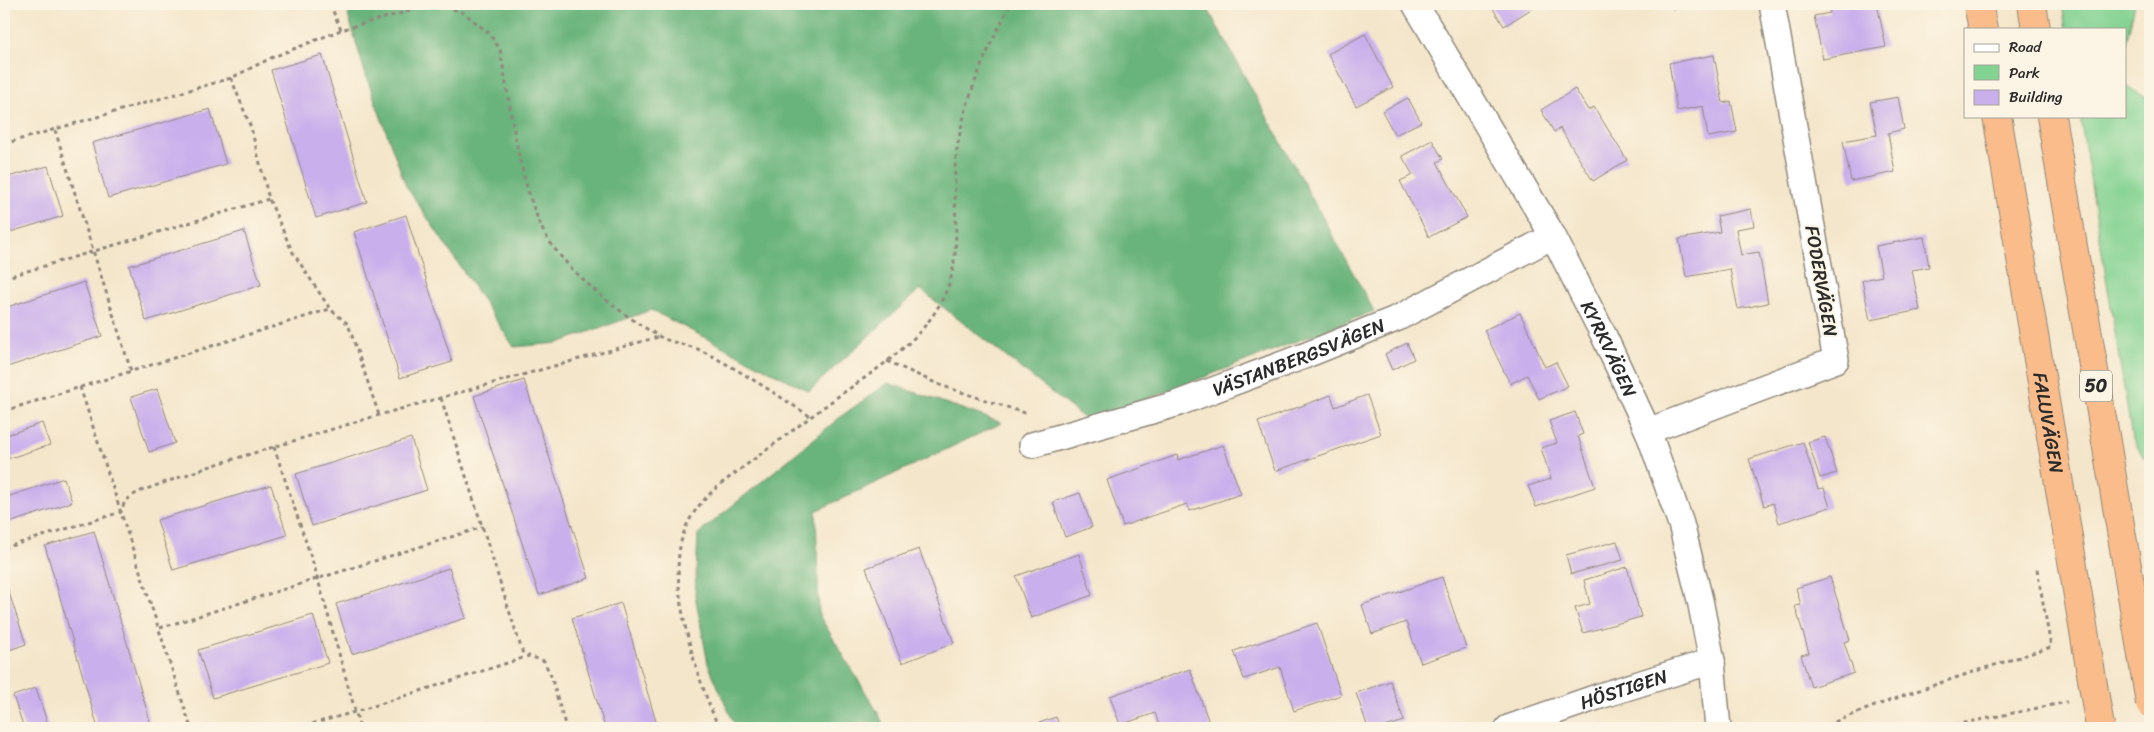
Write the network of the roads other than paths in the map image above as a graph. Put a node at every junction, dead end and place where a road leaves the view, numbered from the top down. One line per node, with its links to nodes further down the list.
1 (1415, 4): 9 (street, KYRKVÄGEN)
2 (1772, 4): 10 (street, FODERVÄGEN)
3 (1978, 4): 5 (highway)
4 (2032, 4): 6 (highway)
5 (1983, 28)
6 (2036, 28)
7 (1998, 118): 16 (highway, FALUVÄGEN, bridge)
8 (2051, 118): 13 (highway, 50, bridge)
9 (1553, 236): 10 (street, KYRKVÄGEN); 11 (street, VÄSTANBERGSVÄGEN)
10 (1648, 431): 12 (street, KYRKVÄGEN)
11 (1032, 445)
12 (1712, 662): 14 (street, HÖSTIGEN); 15 (street, KYRKVÄGEN)
13 (2150, 704)
14 (1508, 728)
15 (1718, 728)
16 (2101, 728)

